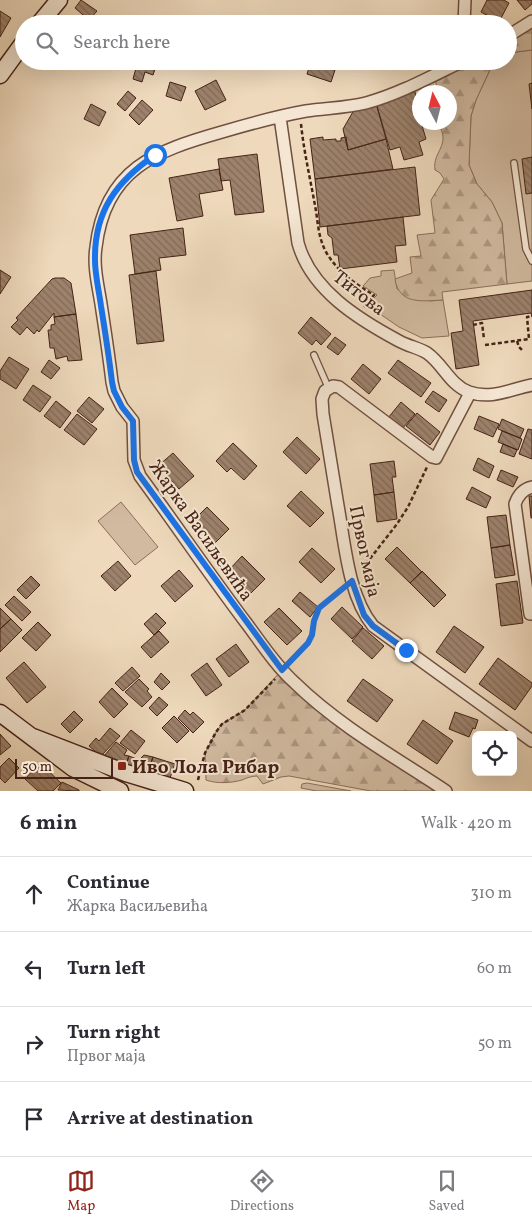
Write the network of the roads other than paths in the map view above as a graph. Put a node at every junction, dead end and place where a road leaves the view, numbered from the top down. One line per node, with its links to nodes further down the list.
1 (59, 0): 3 (main road)
2 (465, 0): 4 (street)
3 (46, 15)
4 (464, 15)
5 (532, 21): 6 (street)
6 (517, 30)
7 (15, 54): 9 (main road)
8 (443, 70): 10 (street, Жарка Васиљевића)
9 (0, 75)
10 (280, 117): 16 (street, Титова); 25 (street, Жарка Васиљевића)
11 (514, 163): 12 (lane)
12 (532, 262)
13 (314, 355): 15 (lane)
14 (532, 385): 16 (street)
15 (334, 387): 16 (street); 22 (street, Првог маја)
16 (470, 393)
17 (532, 487): 18 (street)
18 (527, 555): 19 (street)
19 (530, 614)
20 (0, 713): 21 (main road)
21 (33, 737): 23 (main road); 24 (main road)
22 (532, 741)
23 (120, 791)
24 (184, 791)
25 (446, 791)

